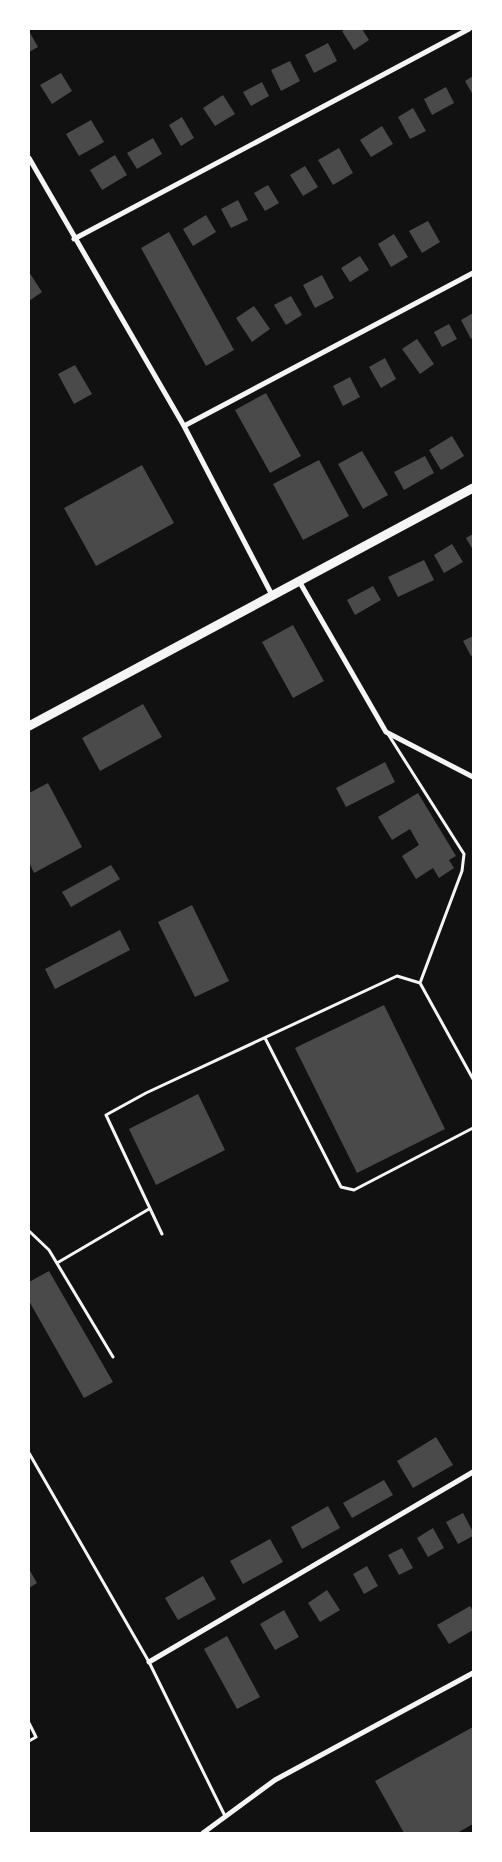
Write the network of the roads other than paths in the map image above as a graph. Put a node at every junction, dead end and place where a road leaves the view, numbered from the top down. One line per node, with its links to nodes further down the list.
1 (469, 29): 3 (street)
2 (29, 158): 3 (street)
3 (74, 239): 5 (street)
4 (473, 273): 5 (street)
5 (184, 426): 8 (street)
6 (473, 488): 7 (main road)
7 (299, 581): 8 (main road); 10 (street)
8 (272, 596): 9 (main road)
9 (29, 726)
10 (386, 732): 11 (street); 12 (lane)
11 (473, 777)
12 (420, 983): 13 (lane); 14 (lane)
13 (265, 1038): 15 (lane); 16 (lane)
14 (473, 1079)
15 (473, 1128)
16 (149, 1209): 18 (lane); 19 (lane)
17 (29, 1231): 19 (lane)
18 (162, 1234)
19 (57, 1263): 20 (lane)
20 (113, 1357)
21 (29, 1453): 23 (lane)
22 (473, 1472): 23 (street)
23 (149, 1662): 27 (lane)
24 (473, 1674): 27 (street)
25 (29, 1723): 26 (lane)
26 (29, 1741)
27 (225, 1817): 28 (street)
28 (203, 1833)

